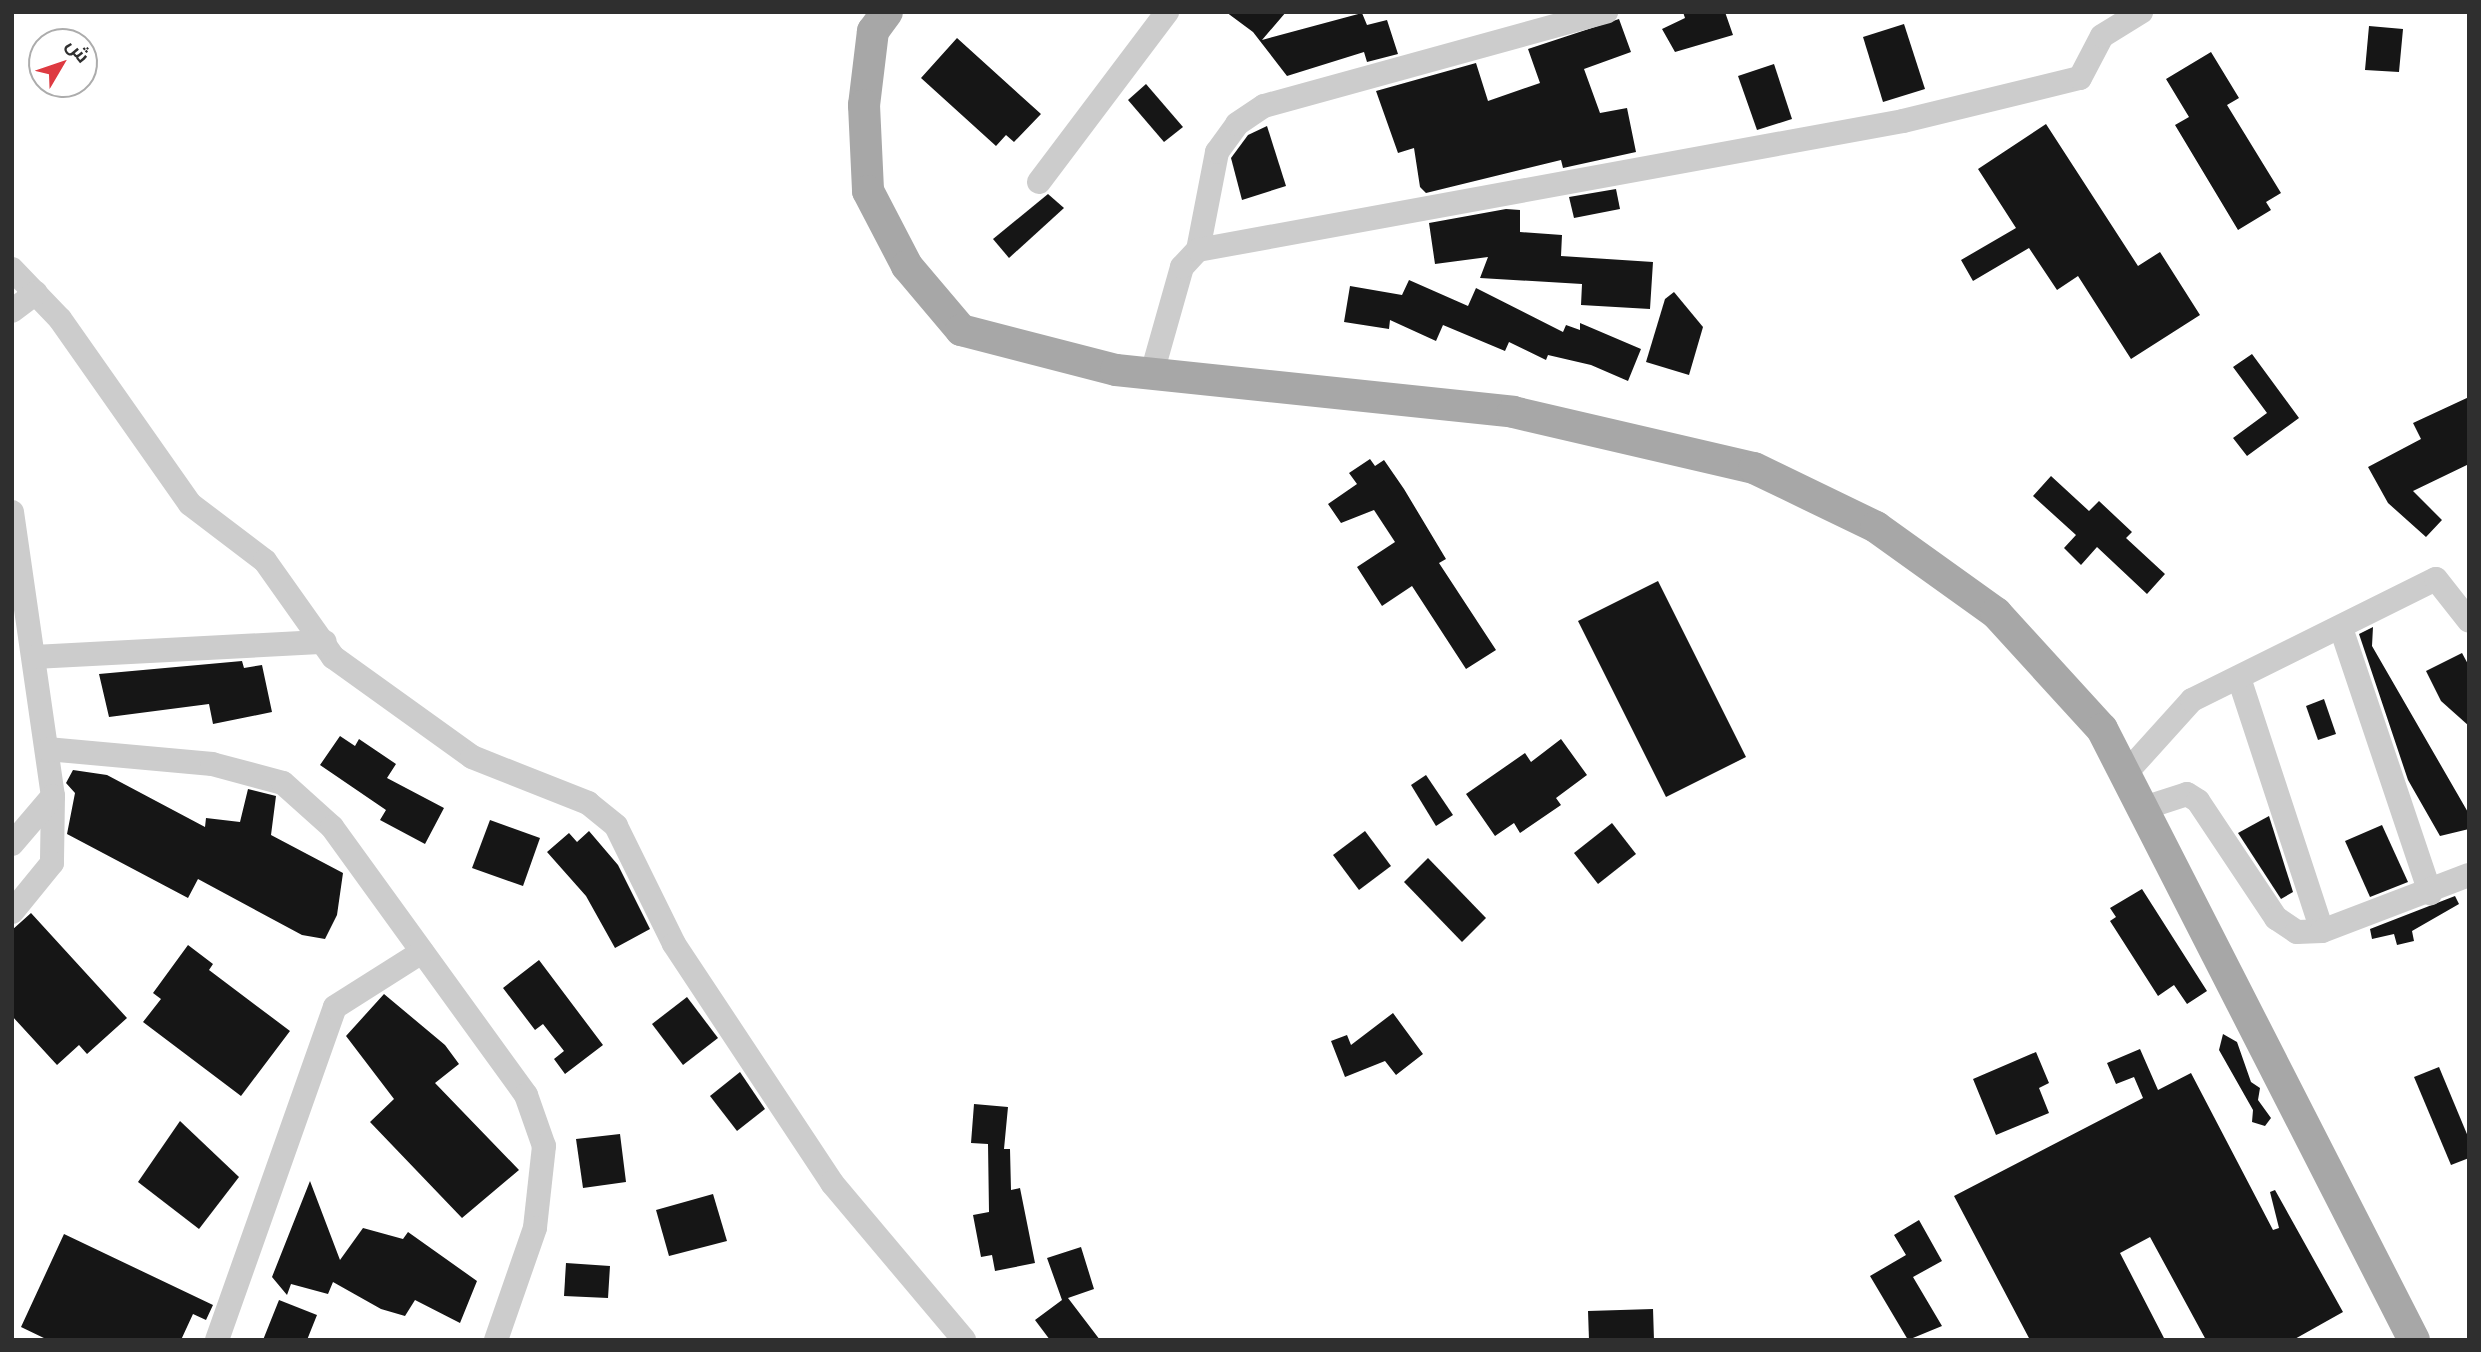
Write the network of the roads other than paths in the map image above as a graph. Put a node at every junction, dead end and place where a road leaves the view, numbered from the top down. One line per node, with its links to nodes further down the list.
1 (887, 12): 10 (main road)
2 (1167, 12): 5 (street)
3 (1606, 12): 6 (street)
4 (2141, 12): 6 (street)
5 (1039, 182)
6 (1198, 250): 10 (street)
7 (12, 269): 8 (street)
8 (36, 293): 9 (street); 15 (street)
9 (12, 311)
10 (1152, 373): 19 (main road)
11 (12, 512): 12 (street)
12 (19, 604): 16 (street)
13 (2469, 621): 14 (street)
14 (2341, 628): 17 (street); 24 (street)
15 (324, 642): 16 (street); 30 (street)
16 (34, 657): 18 (street)
17 (2239, 678): 19 (street); 26 (street)
18 (47, 749): 20 (street); 27 (street)
19 (2126, 773): 21 (main road)
20 (53, 796): 22 (street); 25 (street)
21 (2144, 808): 26 (street); 31 (main road)
22 (12, 844)
23 (2469, 875): 24 (street)
24 (2430, 893): 26 (street)
25 (12, 912)
26 (2322, 931)
27 (422, 952): 28 (street); 29 (street)
28 (217, 1340)
29 (496, 1340)
30 (964, 1340)
31 (2414, 1340)

